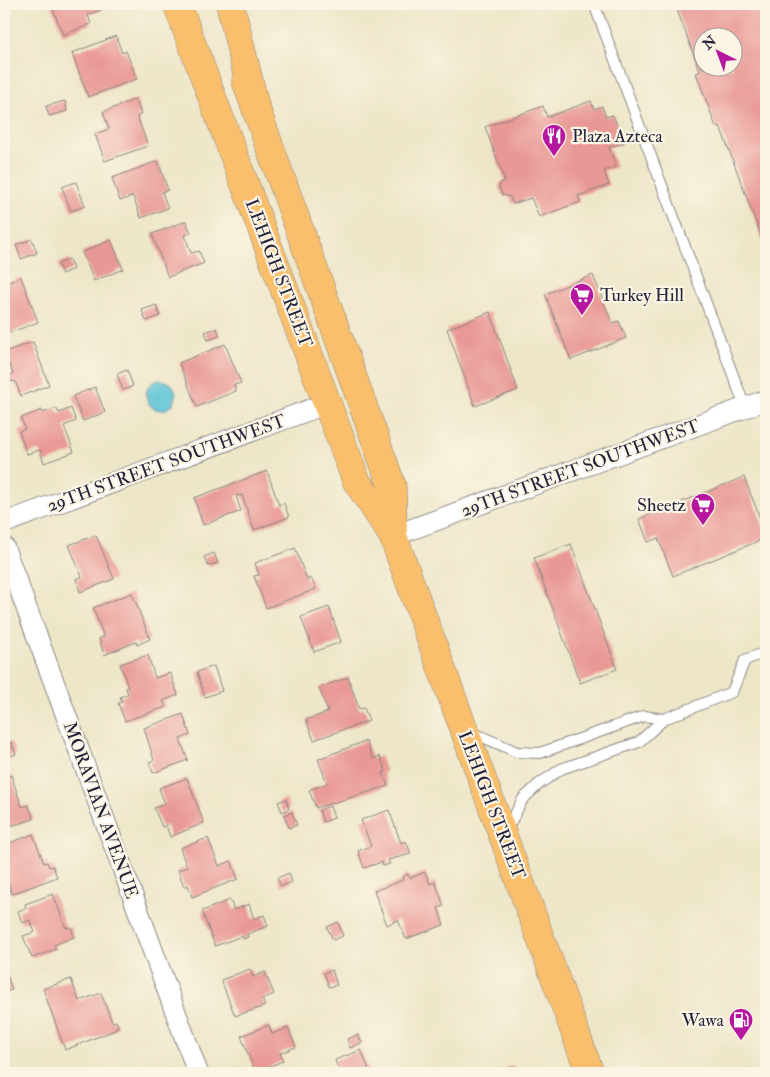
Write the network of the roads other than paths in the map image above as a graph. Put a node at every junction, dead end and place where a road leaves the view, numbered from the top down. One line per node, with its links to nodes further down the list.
1 (177, 4): 7 (highway, LEHIGH STREET)
2 (216, 4): 5 (highway, LEHIGH STREET)
3 (230, 4): 5 (highway)
4 (594, 4): 8 (lane)
5 (254, 102): 10 (highway, LEHIGH STREET)
6 (766, 400): 8 (street, 29TH STREET SOUTHWEST)
7 (328, 403): 9 (street, 29TH STREET SOUTHWEST); 10 (highway, LEHIGH STREET)
8 (745, 407): 10 (street, 29TH STREET SOUTHWEST)
9 (4, 523)
10 (393, 536): 14 (highway, LEHIGH STREET)
11 (4, 547): 16 (street, MORAVIAN AVENUE)
12 (766, 652): 13 (lane)
13 (664, 719): 14 (lane); 15 (lane)
14 (463, 728): 15 (highway, LEHIGH STREET)
15 (504, 836): 17 (highway, LEHIGH STREET)
16 (198, 1073)
17 (590, 1073)

